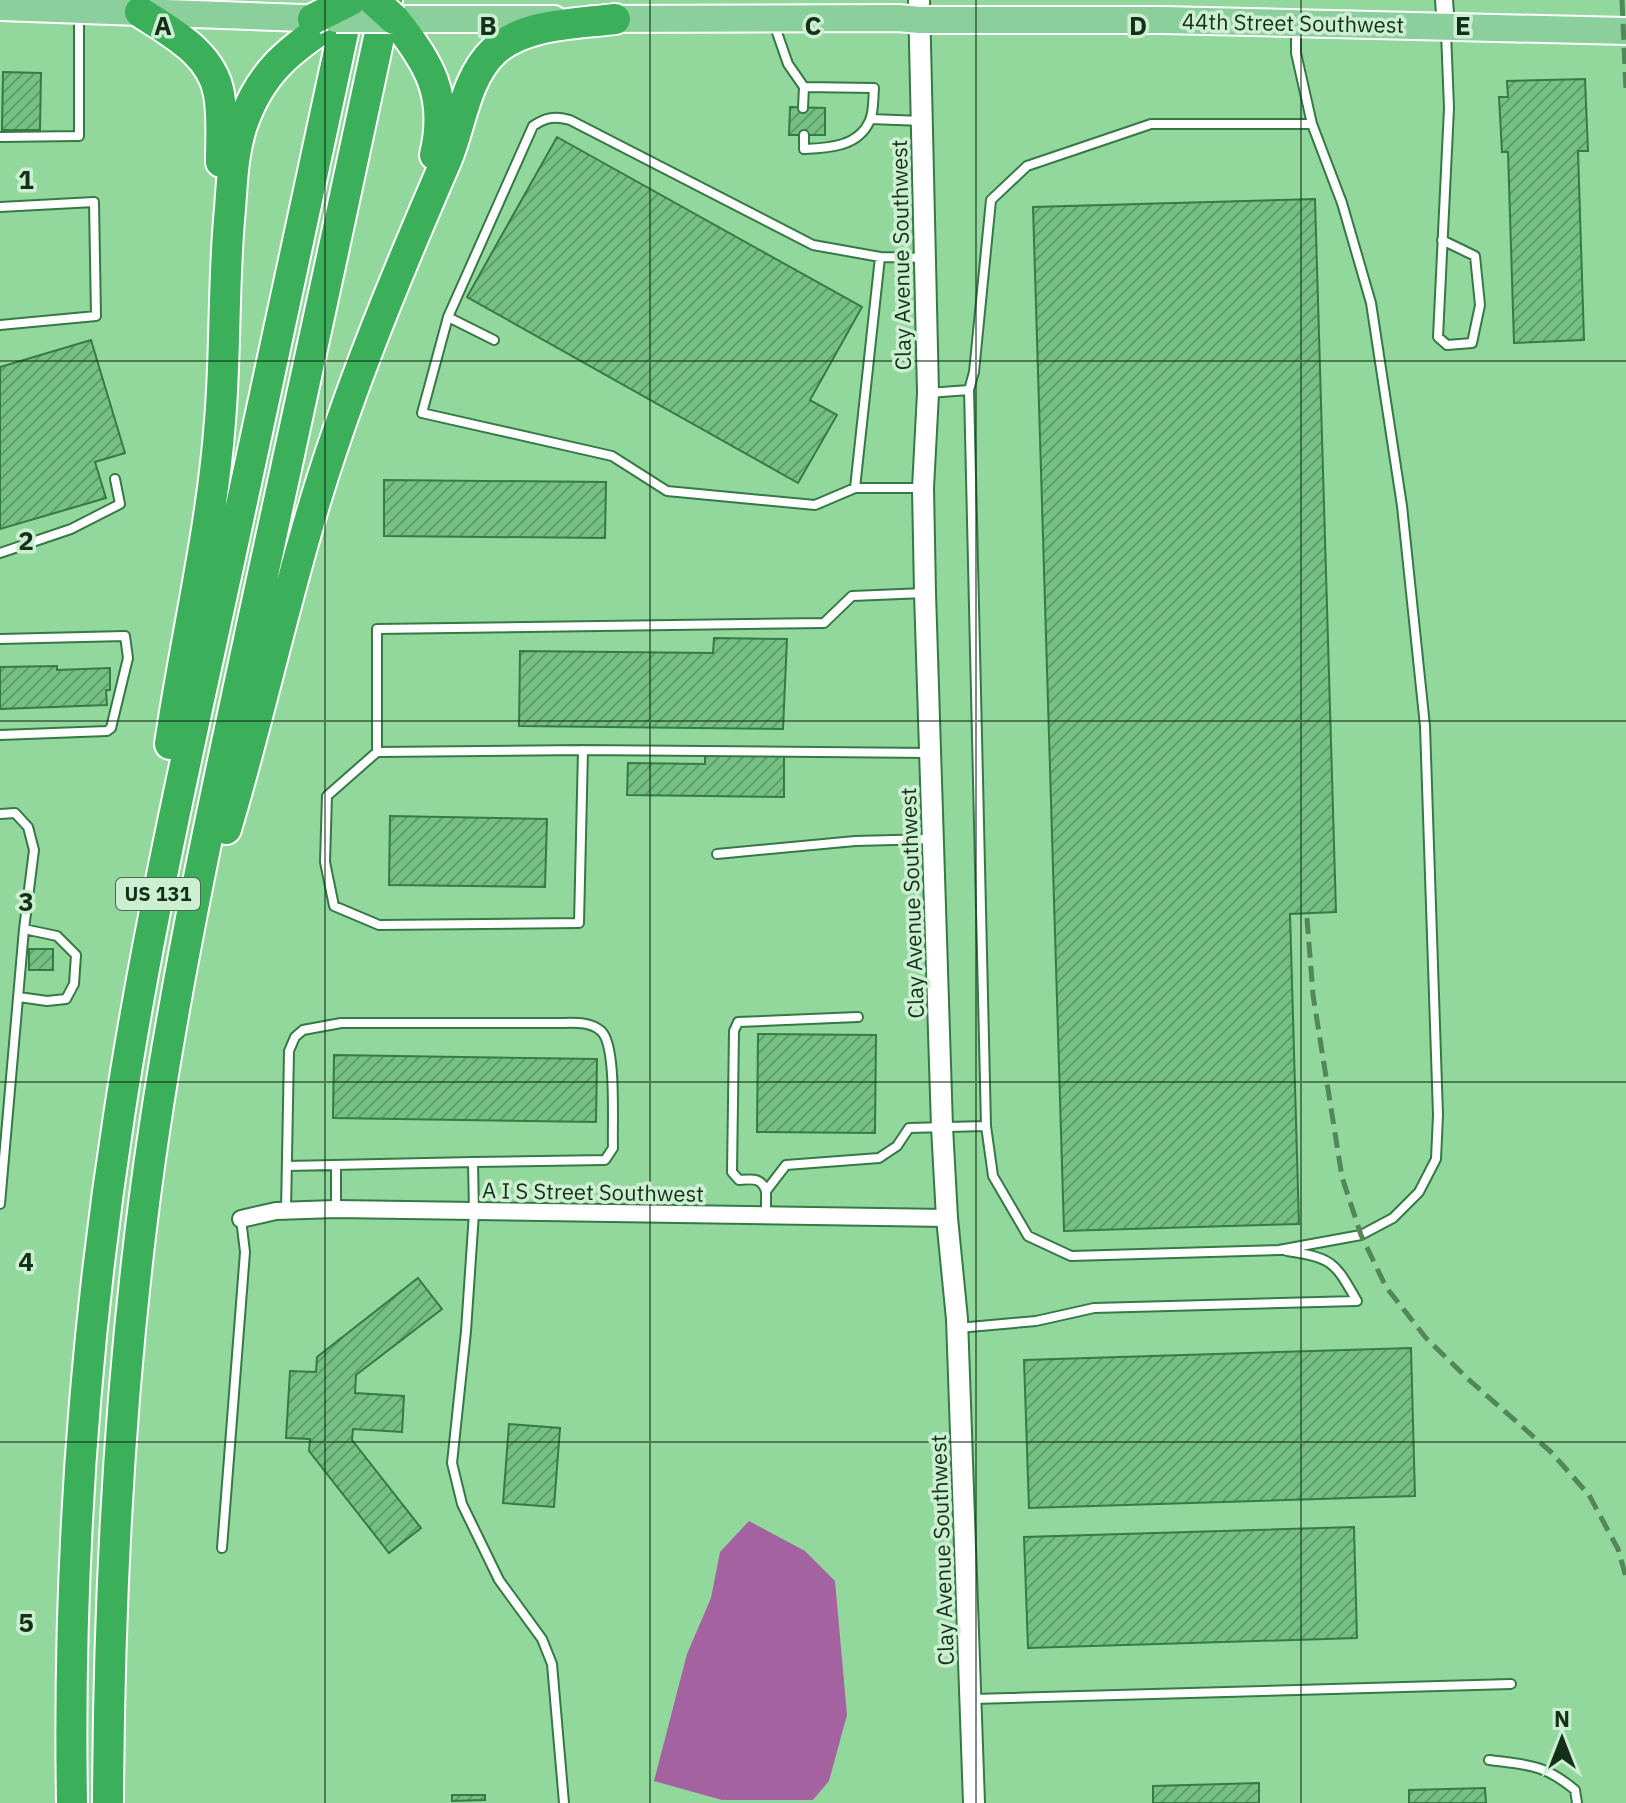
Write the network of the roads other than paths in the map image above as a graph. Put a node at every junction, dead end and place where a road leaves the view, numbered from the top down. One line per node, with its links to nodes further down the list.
1 (1444, 0): 11 (street)
2 (0, 7): 3 (main road)
3 (79, 10): 5 (main road); 19 (lane)
4 (920, 10): 9 (main road, 44th Street Southwest); 10 (main road, 44th Street Southwest); 16 (street, Clay Avenue Southwest)
5 (140, 12): 7 (main road); 25 (highway)
6 (394, 12): 7 (highway); 8 (main road, 44th Street Southwest); 21 (highway); 46 (highway, US 131)
7 (332, 15): 25 (highway); 48 (highway, US 131)
8 (615, 19): 9 (main road, 44th Street Southwest); 21 (highway)
9 (773, 19): 13 (lane)
10 (1296, 23): 11 (main road, 44th Street Southwest); 17 (lane)
11 (1446, 27): 12 (main road, 44th Street Southwest); 22 (lane)
12 (1626, 31)
13 (804, 87): 14 (lane); 15 (lane)
14 (803, 108)
15 (871, 119): 16 (lane); 18 (lane)
16 (922, 121): 24 (street, Clay Avenue Southwest)
17 (1312, 124): 29 (lane); 62 (lane)
18 (804, 135)
19 (0, 137)
20 (0, 207): 27 (lane)
21 (418, 223): 46 (highway)
22 (1442, 240): 22 (lane)
23 (880, 257): 24 (lane); 26 (lane); 32 (lane)
24 (925, 258): 30 (street, Clay Avenue Southwest)
25 (225, 262): 48 (highway)
26 (448, 317): 28 (lane); 32 (lane)
27 (0, 325)
28 (494, 340)
29 (969, 390): 30 (lane); 49 (lane)
30 (928, 393): 33 (street, Clay Avenue Southwest)
31 (115, 479): 34 (lane)
32 (855, 488): 33 (lane)
33 (923, 488): 35 (street, Clay Avenue Southwest)
34 (0, 553)
35 (925, 593): 39 (lane); 40 (street, Clay Avenue Southwest)
36 (0, 639): 37 (lane)
37 (0, 735)
38 (583, 750): 39 (lane); 39 (lane); 40 (lane)
39 (377, 752)
40 (931, 753): 42 (street, Clay Avenue Southwest)
41 (0, 814): 44 (lane)
42 (934, 839): 43 (lane); 50 (street, Clay Avenue Southwest)
43 (717, 854)
44 (24, 929): 45 (lane); 45 (lane)
45 (19, 997): 55 (lane)
46 (174, 1003): 69 (highway, US 131)
47 (858, 1017): 54 (lane)
48 (119, 1115): 68 (highway, US 131)
49 (986, 1126): 50 (lane); 62 (lane)
50 (942, 1127): 54 (lane); 60 (street, Clay Avenue Southwest)
51 (473, 1162): 52 (lane); 53 (lane); 58 (lane)
52 (336, 1165): 53 (lane); 56 (lane)
53 (287, 1166): 57 (lane)
54 (766, 1191): 59 (lane)
55 (0, 1204)
56 (336, 1209): 57 (street, A I S Street Southwest); 58 (street, A I S Street Southwest)
57 (286, 1211): 61 (street, A I S Street Southwest)
58 (474, 1213): 59 (street, A I S Street Southwest); 70 (lane)
59 (766, 1216): 60 (street, A I S Street Southwest)
60 (947, 1218): 63 (street, Clay Avenue Southwest)
61 (241, 1219): 64 (lane)
62 (1279, 1250): 63 (lane)
63 (957, 1328): 66 (street, Clay Avenue Southwest)
64 (222, 1548)
65 (1511, 1684): 66 (lane)
66 (972, 1699): 71 (street, Clay Avenue Southwest)
67 (1489, 1760): 72 (lane)
68 (72, 1803)
69 (108, 1803)
70 (564, 1803)
71 (974, 1803)
72 (1577, 1803)

